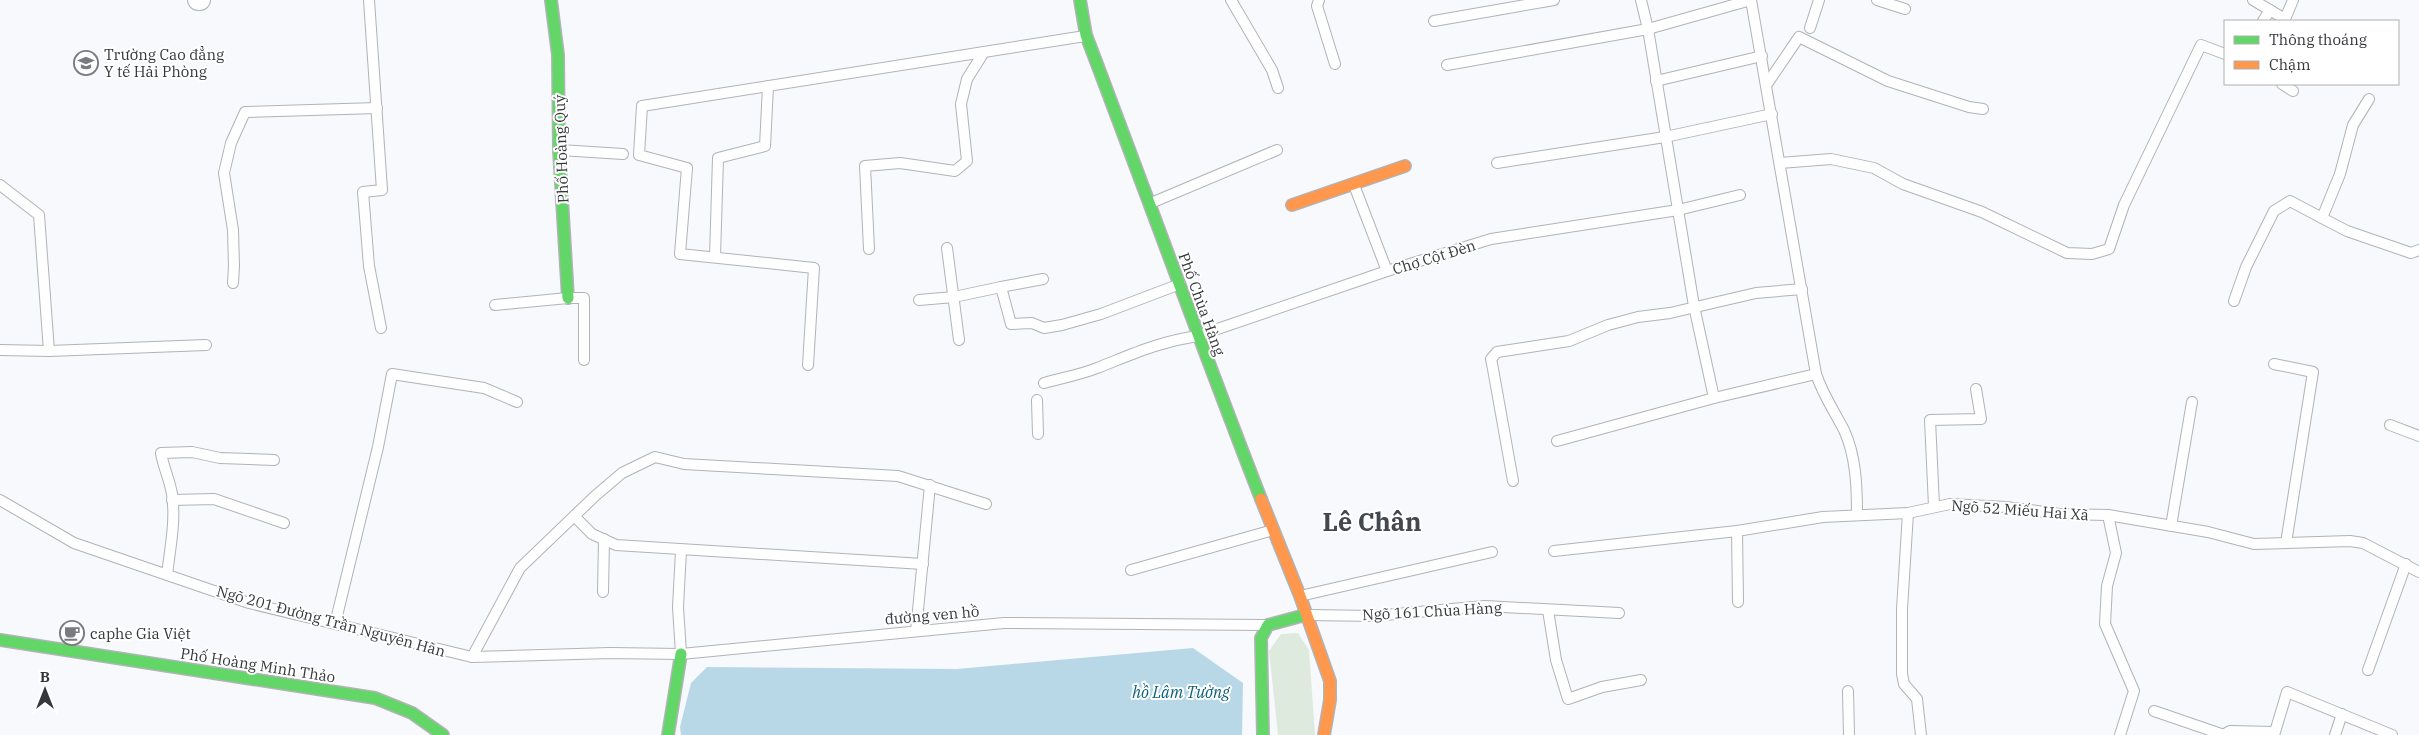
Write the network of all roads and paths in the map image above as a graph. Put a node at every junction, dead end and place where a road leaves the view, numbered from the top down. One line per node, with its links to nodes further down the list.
1 (369, 0): 32 (lane)
2 (551, 0): 36 (street, Phố Hoàng Quý)
3 (1080, 0): 19 (street, Phố Chùa Hàng)
4 (1231, 0): 29 (lane)
5 (1319, 0): 23 (lane)
6 (1554, 0): 16 (lane)
7 (1641, 0): 18 (lane)
8 (1751, 0): 18 (lane); 22 (lane)
9 (1819, 0): 17 (lane)
10 (1877, 0): 13 (lane)
11 (2252, 0): 14 (lane)
12 (2293, 0): 14 (lane)
13 (1905, 9)
14 (2270, 10): 15 (lane)
15 (2264, 20)
16 (1434, 22)
17 (1810, 28)
18 (1648, 29): 24 (lane); 25 (lane)
19 (1086, 35): 20 (lane); 45 (street, Phố Chùa Hàng)
20 (984, 52): 28 (lane); 50 (lane)
21 (2224, 54): 40 (lane)
22 (1762, 56): 25 (lane); 26 (lane)
23 (1335, 64)
24 (1447, 65)
25 (1656, 81): 35 (lane)
26 (1767, 84): 33 (lane); 34 (lane)
27 (2283, 85): 30 (lane)
28 (768, 86): 52 (lane); 52 (lane)
29 (1278, 88)
30 (2292, 91)
31 (2369, 99): 48 (lane)
32 (377, 108): 55 (lane); 65 (lane)
33 (1984, 109)
34 (1772, 114): 35 (lane); 40 (lane)
35 (1665, 137): 39 (lane); 47 (lane)
36 (559, 150): 38 (lane); 60 (street, Phố Hoàng Quý)
37 (1277, 150): 45 (lane)
38 (623, 154)
39 (1497, 162)
40 (1780, 162): 58 (lane)
41 (1405, 166): 43 (street)
42 (0, 184): 70 (lane)
43 (1354, 184): 46 (street); 53 (lane)
44 (1740, 195): 47 (lane, Chợ Cột Đèn)
45 (1149, 204): 56 (street, Phố Chùa Hàng)
46 (1292, 206)
47 (1678, 210): 53 (lane, Chợ Cột Đèn); 64 (lane)
48 (2322, 218): 51 (lane); 62 (lane)
49 (947, 248): 59 (lane)
50 (869, 249)
51 (2419, 250)
52 (715, 257): 73 (lane)
53 (1386, 271): 66 (lane, Chợ Cột Đèn)
54 (1043, 279): 57 (lane)
55 (233, 282)
56 (1181, 284): 57 (lane); 66 (street, Phố Chùa Hàng)
57 (1001, 287): 59 (lane)
58 (1802, 289): 64 (lane); 74 (lane)
59 (954, 296): 61 (lane); 67 (lane)
60 (568, 298): 63 (lane); 71 (lane)
61 (919, 300)
62 (2234, 301)
63 (495, 305)
64 (1694, 306): 77 (lane); 86 (lane)
65 (381, 328)
66 (1197, 336): 75 (lane, Chợ Cột Đèn); 98 (street, Phố Chùa Hàng)
67 (959, 340)
68 (206, 345): 70 (lane)
69 (0, 350): 70 (lane)
70 (49, 351)
71 (584, 360)
72 (2274, 364): 101 (lane)
73 (808, 366)
74 (1816, 374): 77 (lane); 93 (lane)
75 (1044, 383)
76 (1976, 389): 91 (lane)
77 (1714, 398): 84 (lane)
78 (1037, 400): 82 (lane)
79 (517, 402): 116 (lane)
80 (2192, 402): 97 (lane)
81 (2390, 425): 83 (lane)
82 (1038, 434)
83 (2419, 436)
84 (1557, 441)
85 (274, 460): 89 (lane)
86 (1513, 481)
87 (930, 486): 90 (lane); 95 (lane); 105 (lane)
88 (0, 500): 109 (lane, Ngõ 201 Đường Trần Nguyên Hãn)
89 (172, 500): 96 (lane); 109 (lane)
90 (986, 504)
91 (1934, 506): 92 (lane, Ngõ 52 Miếu Hai Xã); 94 (lane, Ngõ 52 Miếu Hai Xã)
92 (1908, 513): 93 (lane, Ngõ 52 Miếu Hai Xã); 132 (lane)
93 (1857, 514): 99 (lane, Ngõ 52 Miếu Hai Xã)
94 (2108, 515): 97 (lane, Ngõ 52 Miếu Hai Xã); 133 (lane)
95 (574, 516): 100 (lane); 121 (lane)
96 (284, 523)
97 (2171, 526): 101 (lane, Ngõ 52 Miếu Hai Xã)
98 (1274, 530): 107 (lane); 111 (street, Phố Chùa Hàng)
99 (1737, 531): 103 (lane, Ngõ 52 Miếu Hai Xã); 112 (lane)
100 (604, 539): 102 (lane); 110 (lane)
101 (2286, 543): 106 (lane, Ngõ 52 Miếu Hai Xã)
102 (681, 551): 105 (lane); 120 (lane)
103 (1554, 551)
104 (1492, 552): 111 (lane)
105 (923, 564): 118 (lane)
106 (2406, 564): 108 (lane, Ngõ 52 Miếu Hai Xã); 122 (lane)
107 (1131, 570)
108 (2419, 572)
109 (167, 574): 116 (lane, Ngõ 201 Đường Trần Nguyên Hãn)
110 (603, 592)
111 (1300, 596): 115 (street, Phố Chùa Hàng)
112 (1738, 602)
113 (1548, 610): 114 (lane, Ngõ 161 Chùa Hàng); 115 (lane, Ngõ 161 Chùa Hàng); 123 (lane)
114 (1618, 613)
115 (1305, 614): 117 (street); 130 (street, Phố Chùa Hàng)
116 (335, 624): 121 (lane, Ngõ 201 Đường Trần Nguyên Hãn)
117 (1268, 625): 118 (lane, đường ven hồ); 129 (street)
118 (916, 631): 120 (lane, đường ven hồ)
119 (0, 640): 127 (street, Phố Hoàng Minh Thảo)
120 (681, 654): 121 (lane, Ngõ 201 Đường Trần Nguyên Hãn); 128 (street)
121 (472, 657)
122 (2368, 670)
123 (1641, 680)
124 (1848, 691): 131 (lane)
125 (2154, 711): 134 (lane)
126 (2342, 714): 134 (lane); 135 (lane); 136 (lane)
127 (443, 735)
128 (668, 735)
129 (1263, 735)
130 (1324, 735)
131 (1850, 735)
132 (1921, 735)
133 (2120, 735)
134 (2223, 735)
135 (2335, 735)
136 (2392, 735)

